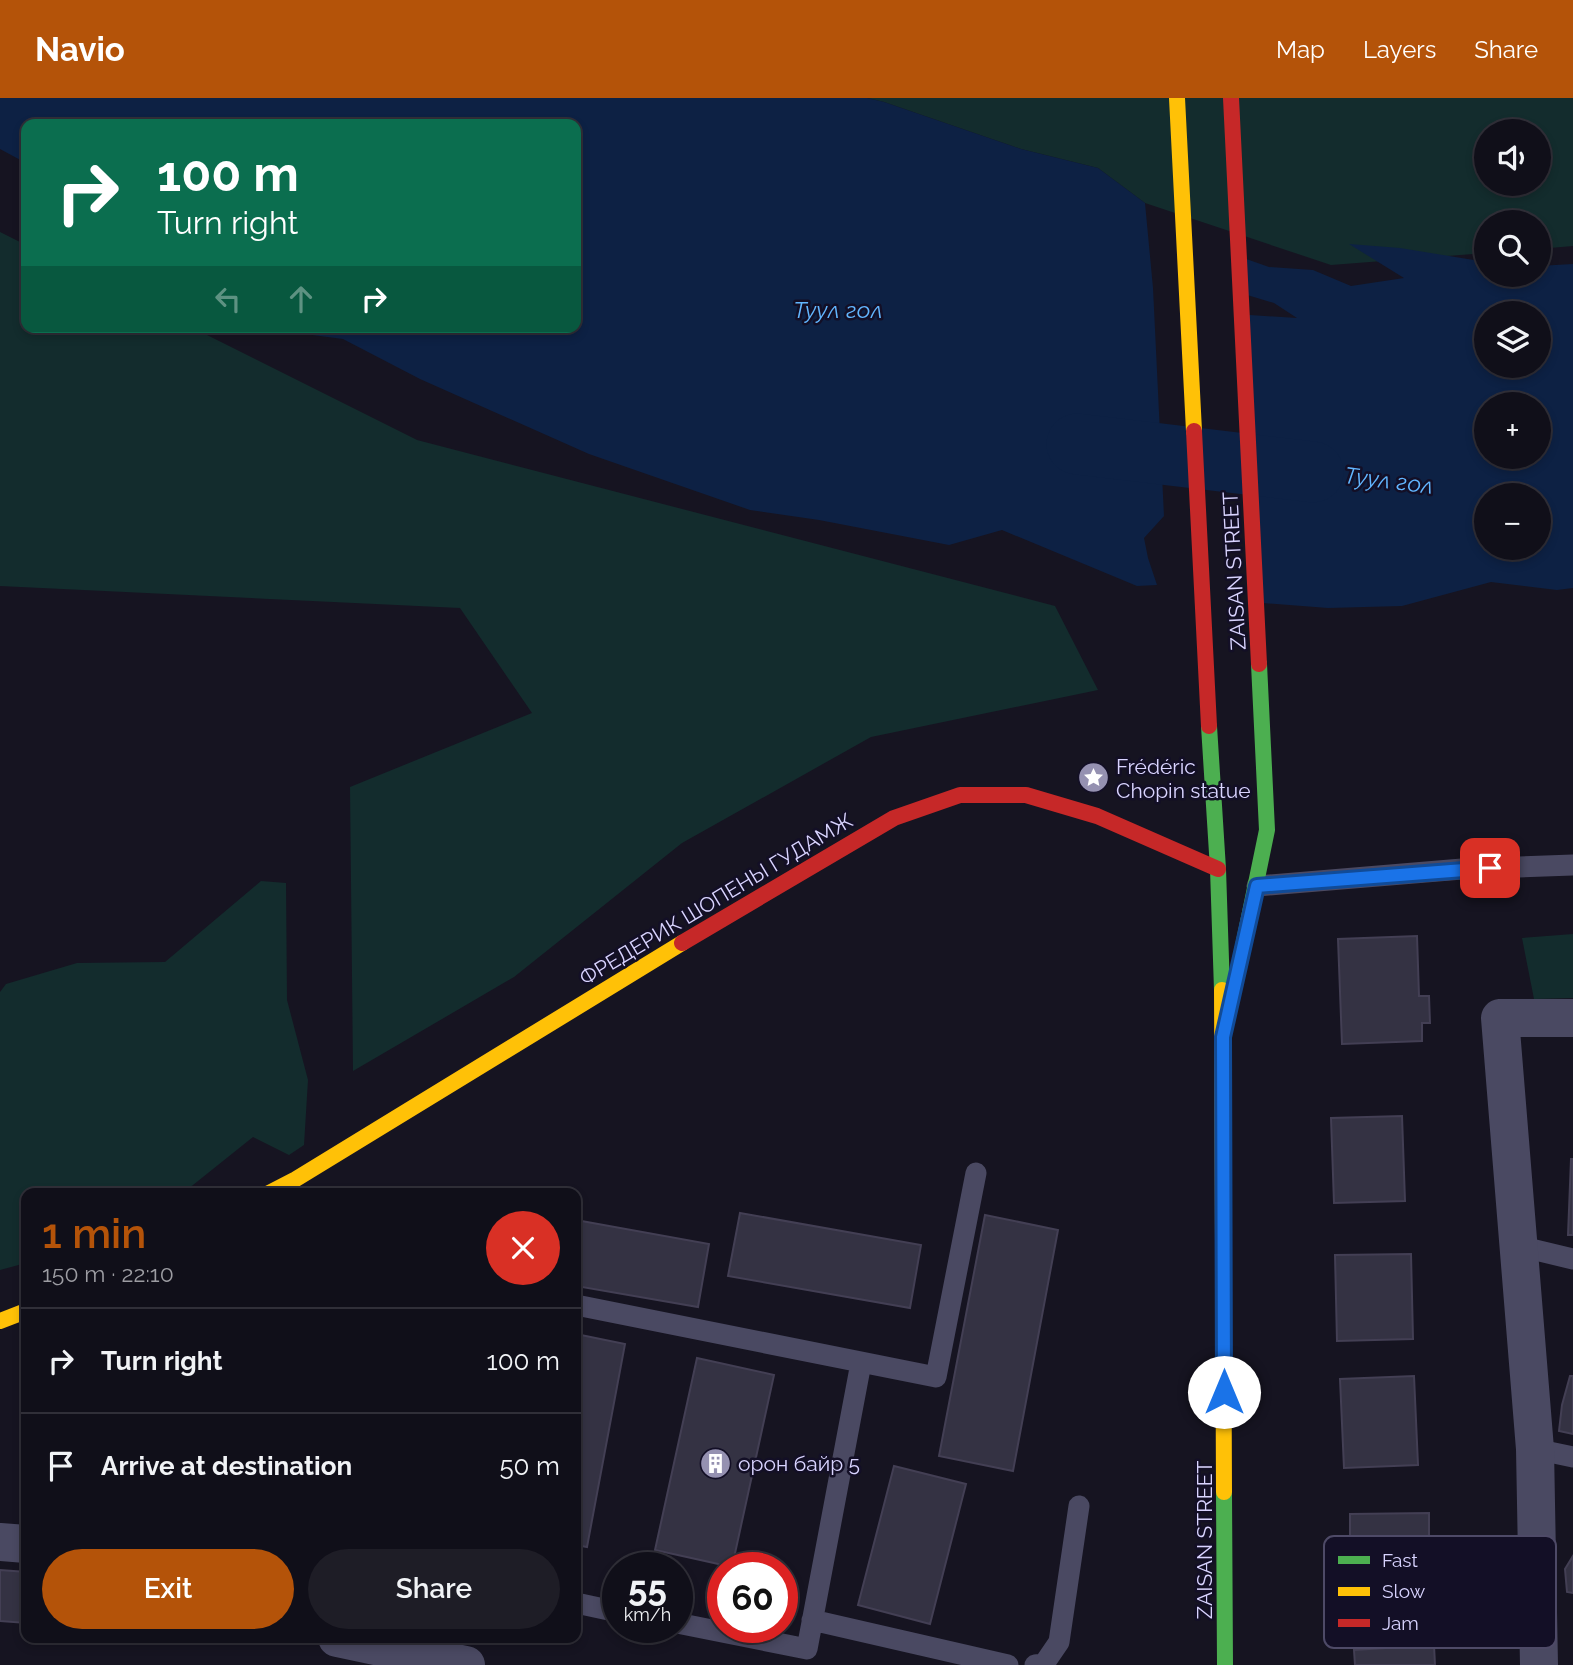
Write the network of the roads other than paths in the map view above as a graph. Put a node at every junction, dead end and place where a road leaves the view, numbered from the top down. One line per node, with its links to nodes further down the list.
1 (1177, 98): 4 (main road, ZAISAN STREET)
2 (1231, 98): 5 (main road, ZAISAN STREET)
3 (1573, 865): 5 (lane)
4 (1218, 869): 7 (main road, ZAISAN STREET); 9 (main road, ФРЕДЕРИК ШОПЕНЫ ГУДАМЖ)
5 (1257, 886): 7 (main road, ZAISAN STREET)
6 (1573, 1018): 10 (street)
7 (1223, 1037): 32 (main road, ZAISAN STREET)
8 (976, 1173): 15 (lane)
9 (279, 1188)
10 (1519, 1245): 11 (lane); 16 (street)
11 (1573, 1259)
12 (581, 1306): 15 (lane)
13 (21, 1313): 14 (main road)
14 (0, 1321)
15 (861, 1363): 24 (lane)
16 (1535, 1449): 17 (lane); 19 (street)
17 (1573, 1457)
18 (1079, 1506): 31 (lane)
19 (1545, 1536)
20 (0, 1542): 21 (street)
21 (21, 1544)
22 (581, 1604): 23 (lane)
23 (602, 1609)
24 (812, 1620): 28 (lane); 30 (lane)
25 (693, 1627): 28 (lane)
26 (361, 1643): 29 (street)
27 (1546, 1648): 33 (street)
28 (805, 1657)
29 (466, 1665)
30 (1008, 1665)
31 (1035, 1665)
32 (1225, 1665)
33 (1539, 1665)

